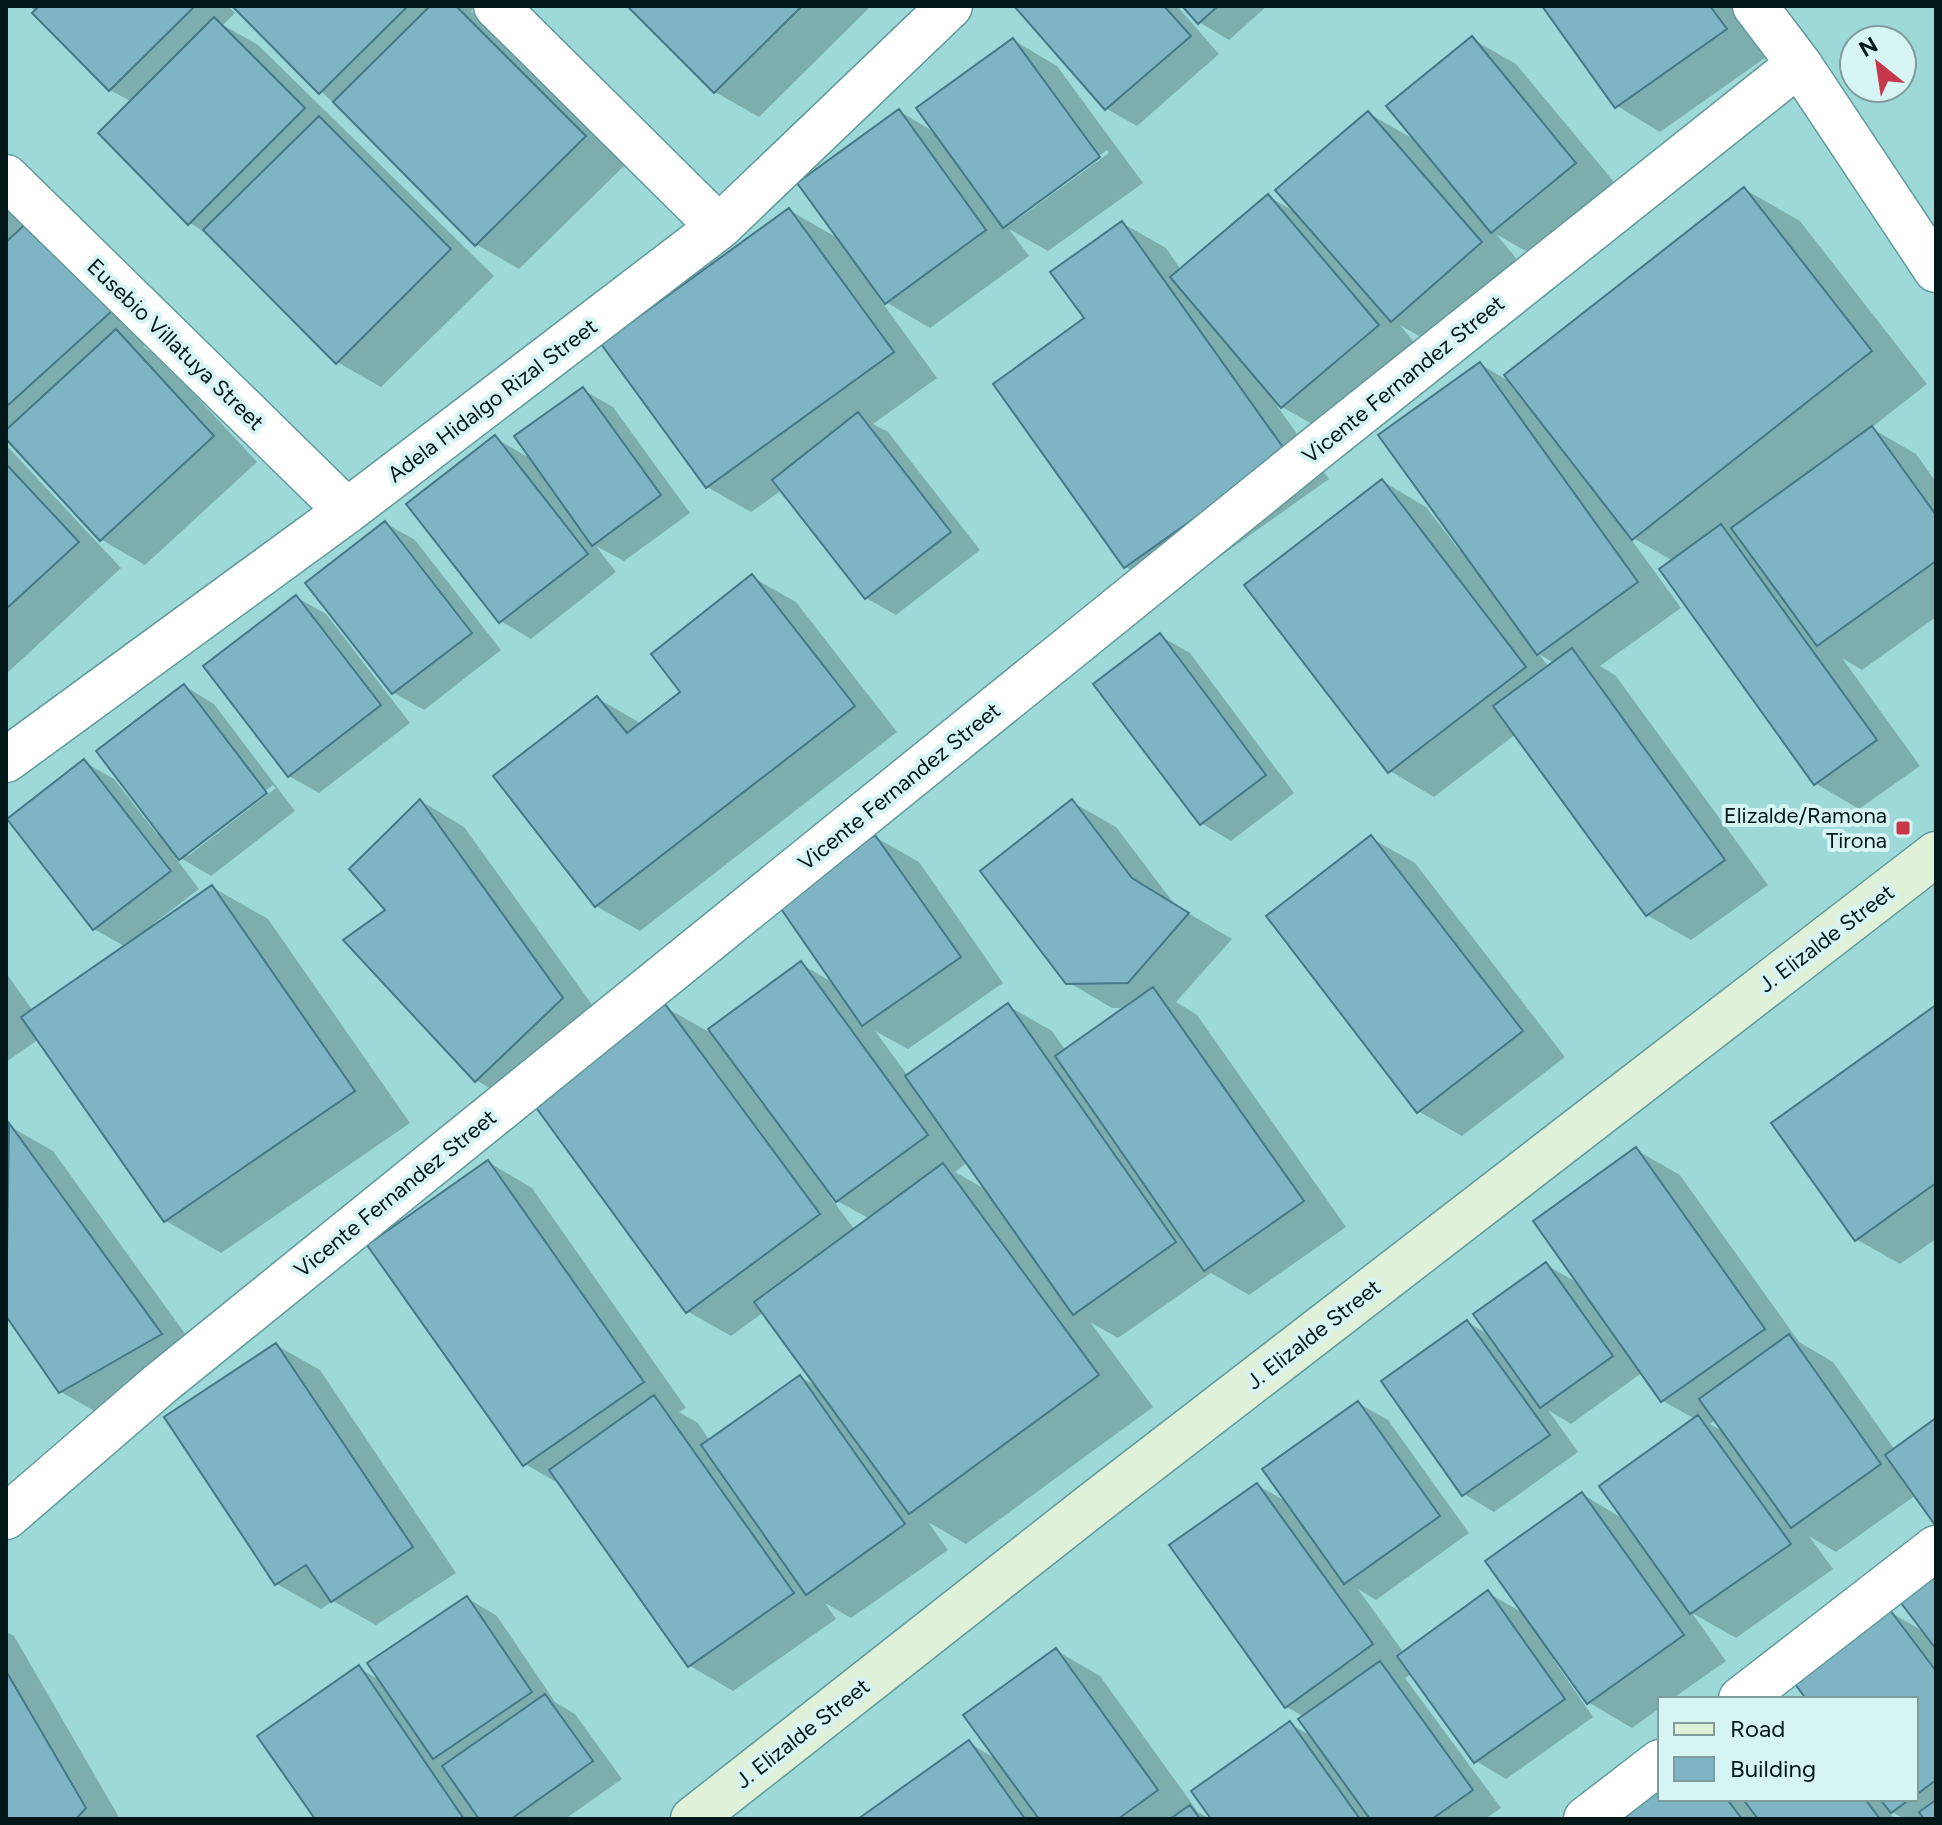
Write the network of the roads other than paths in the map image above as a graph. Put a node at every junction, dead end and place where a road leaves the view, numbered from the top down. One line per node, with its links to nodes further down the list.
1 (496, 6): 6 (street)
2 (950, 6): 6 (street, Adela Hidalgo Rizal Street)
3 (1755, 6): 4 (street)
4 (1799, 64): 7 (street); 11 (street, Vicente Fernandez Street)
5 (6, 177): 8 (street, Eusebio Villatuya Street)
6 (719, 227): 8 (street, Adela Hidalgo Rizal Street)
7 (1936, 270)
8 (347, 511): 9 (street, Adela Hidalgo Rizal Street)
9 (6, 760)
10 (1936, 854): 15 (street, J. Elizalde Street)
11 (6, 1517)
12 (1936, 1548): 13 (street)
13 (1744, 1697)
14 (1658, 1764): 16 (street)
15 (693, 1819)
16 (1586, 1819)

